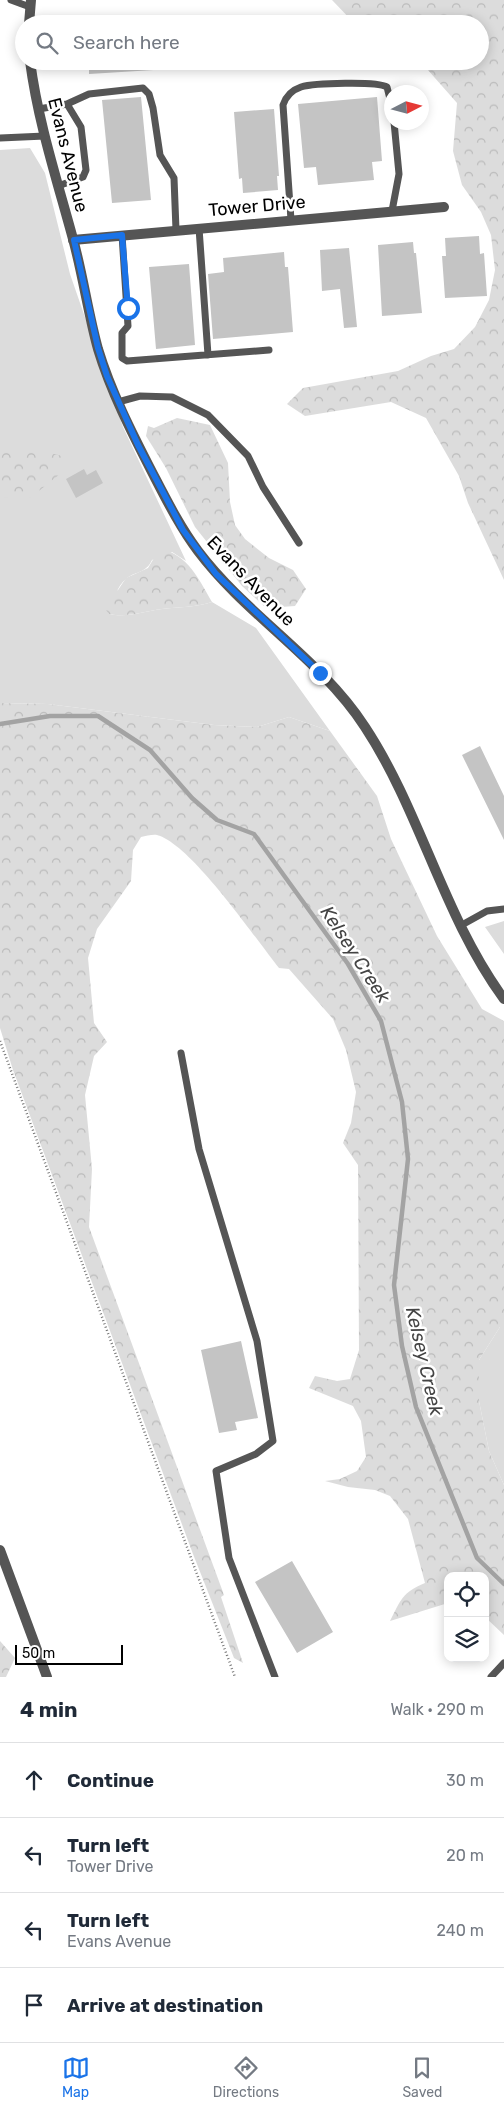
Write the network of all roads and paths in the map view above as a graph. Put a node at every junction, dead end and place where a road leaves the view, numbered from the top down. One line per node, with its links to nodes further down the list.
1 (11, 0): 2 (lane)
2 (30, 3)
3 (32, 70): 6 (street, Evans Avenue)
4 (384, 85): 13 (lane)
5 (67, 104): 6 (lane); 10 (lane); 15 (lane)
6 (39, 110): 8 (street, Evans Avenue)
7 (395, 130): 12 (lane)
8 (45, 136): 9 (lane); 10 (street, Evans Avenue)
9 (0, 138)
10 (58, 186): 17 (street, Evans Avenue)
11 (444, 207): 12 (street, Tower Drive)
12 (392, 211): 13 (street, Tower Drive)
13 (291, 220): 14 (street, Tower Drive)
14 (199, 228): 15 (street, Tower Drive); 19 (lane)
15 (176, 230): 16 (street, Tower Drive)
16 (122, 235): 17 (street, Tower Drive); 19 (lane)
17 (74, 240): 20 (street, Evans Avenue)
18 (269, 350): 19 (lane)
19 (208, 355)
20 (118, 402): 21 (lane); 23 (street, Evans Avenue)
21 (299, 543)
22 (504, 909): 23 (lane)
23 (460, 926): 24 (street, Evans Avenue)
24 (504, 999)
25 (0, 1041): 30 (path)
26 (181, 1053): 31 (lane)
27 (0, 1550): 29 (street)
28 (504, 1663): 32 (lane)
29 (47, 1677)
30 (234, 1677)
31 (275, 1677)
32 (491, 1677)

